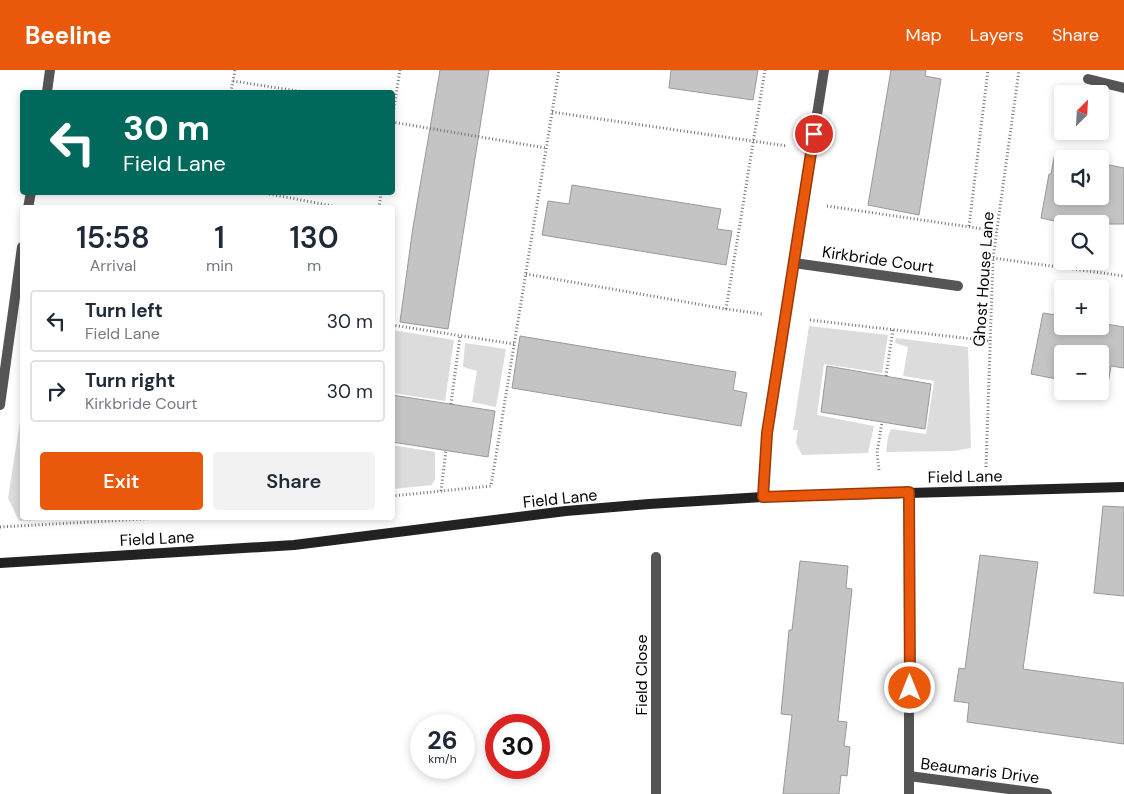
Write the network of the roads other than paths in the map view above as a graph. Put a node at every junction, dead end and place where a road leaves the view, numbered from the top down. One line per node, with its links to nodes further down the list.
1 (50, 70): 5 (street)
2 (824, 70): 7 (street)
3 (1088, 79): 4 (street)
4 (1124, 88)
5 (47, 90)
6 (20, 262): 9 (street)
7 (794, 263): 8 (street, Kirkbride Court); 12 (street)
8 (958, 286)
9 (0, 405)
10 (1124, 487): 11 (street, Field Lane)
11 (909, 492): 12 (street, Field Lane); 15 (street)
12 (763, 497): 14 (street, Field Lane)
13 (656, 557): 16 (street, Field Close)
14 (0, 563)
15 (909, 776): 17 (street); 18 (street, Beaumaris Drive)
16 (656, 794)
17 (909, 794)
18 (1046, 794)

